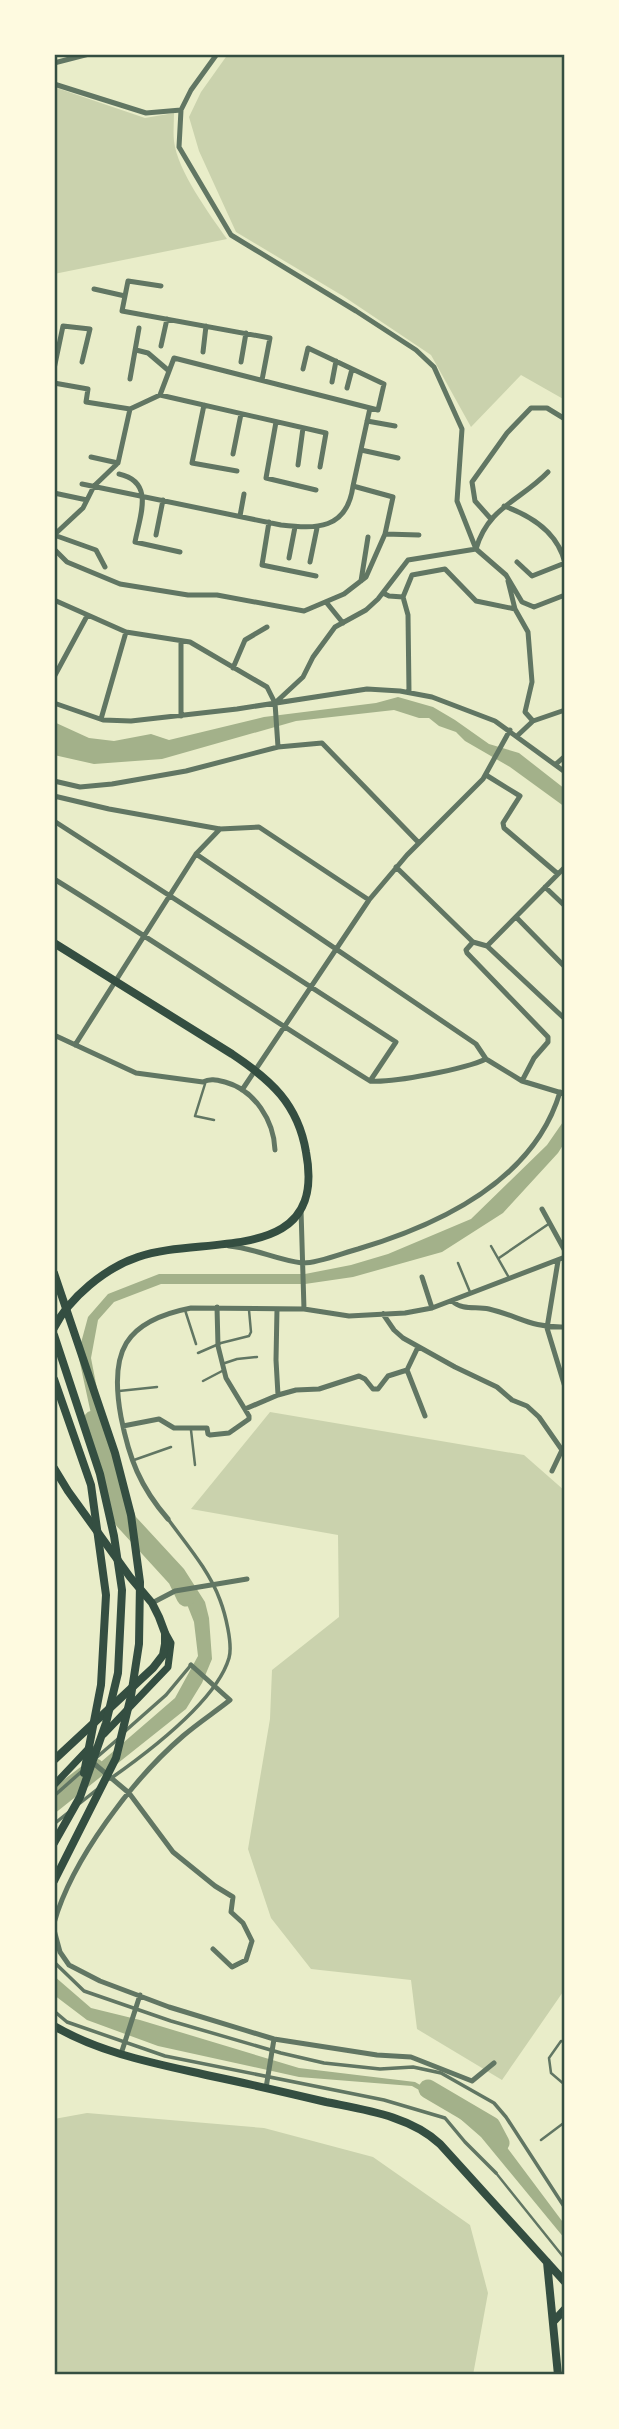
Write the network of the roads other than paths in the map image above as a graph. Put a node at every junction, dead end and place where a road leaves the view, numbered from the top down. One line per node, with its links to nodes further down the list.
1 (89, 54): 3 (street)
2 (217, 54): 5 (street)
3 (54, 63)
4 (54, 84): 5 (street)
5 (181, 110): 69 (street)
6 (162, 286): 8 (street)
7 (94, 289): 8 (street)
8 (125, 296): 9 (street)
9 (167, 319): 10 (street); 13 (street)
10 (206, 326): 12 (street); 15 (street)
11 (139, 328): 14 (street)
12 (246, 333): 18 (street); 24 (street)
13 (161, 346)
14 (136, 350): 22 (street); 23 (street)
15 (203, 352)
16 (336, 361): 20 (street); 21 (street); 25 (street)
17 (82, 362): 19 (street)
18 (241, 362)
19 (54, 369)
20 (303, 369)
21 (352, 369): 27 (street); 30 (street)
22 (169, 371): 24 (street); 28 (street)
23 (130, 379)
24 (262, 380): 30 (street)
25 (332, 382)
26 (54, 383): 31 (street)
27 (347, 388)
28 (160, 395): 29 (street); 31 (street)
29 (204, 405): 32 (street); 45 (street)
30 (370, 408): 34 (street)
31 (130, 409): 42 (street)
32 (241, 414): 35 (street); 39 (street)
33 (565, 419): 59 (street)
34 (367, 421): 36 (street); 38 (street)
35 (276, 422): 37 (street); 51 (street)
36 (395, 426)
37 (303, 428): 43 (street); 44 (street)
38 (361, 450): 41 (street); 50 (street)
39 (233, 454)
40 (91, 457): 42 (street)
41 (398, 458)
42 (118, 463): 49 (street)
43 (299, 465)
44 (320, 467)
45 (237, 471)
46 (548, 472): 57 (street)
47 (119, 474): 54 (street)
48 (82, 484): 49 (street)
49 (94, 486): 54 (street); 55 (street)
50 (353, 486): 62 (street); 63 (street)
51 (316, 490)
52 (54, 493): 55 (street)
53 (244, 494): 58 (street)
54 (144, 496): 56 (street); 70 (street)
55 (87, 500): 64 (street)
56 (163, 500): 58 (street); 65 (street)
57 (504, 506): 59 (street); 72 (street)
58 (240, 516): 60 (street)
59 (491, 519): 69 (street)
60 (269, 522): 61 (street); 77 (street)
61 (295, 527): 62 (street); 71 (street)
62 (317, 528): 73 (street)
63 (385, 534): 66 (street); 78 (street)
64 (54, 535): 75 (street)
65 (156, 535)
66 (419, 535)
67 (368, 537): 78 (street)
68 (54, 549): 83 (street)
69 (476, 549): 76 (street); 79 (street)
70 (180, 552)
71 (289, 558)
72 (564, 559): 74 (street)
73 (310, 562)
74 (517, 562)
75 (105, 567)
76 (506, 575): 80 (street); 84 (street)
77 (316, 576)
78 (361, 581): 83 (street)
79 (383, 593): 81 (street); 86 (street)
80 (565, 595)
81 (403, 597): 84 (street); 92 (street)
82 (54, 600): 85 (street)
83 (326, 601): 86 (street)
84 (515, 609): 98 (street)
85 (88, 616): 88 (street); 91 (street)
86 (343, 623): 94 (street)
87 (267, 627): 90 (street)
88 (126, 632): 89 (street); 97 (street)
89 (181, 641): 90 (street); 96 (street)
90 (233, 668): 94 (street)
91 (54, 677)
92 (409, 692): 94 (street); 99 (street)
93 (54, 703): 97 (street)
94 (275, 703): 96 (street); 101 (street)
95 (565, 710): 98 (street)
96 (181, 716): 97 (street)
97 (101, 719)
98 (533, 721): 100 (street)
99 (509, 732): 100 (street); 105 (street)
100 (517, 736): 103 (street)
101 (278, 747): 106 (street); 110 (street)
102 (565, 756): 103 (street)
103 (556, 764): 104 (street)
104 (565, 772)
105 (486, 774): 110 (street); 114 (street)
106 (54, 781)
107 (54, 796): 109 (street)
108 (54, 821): 117 (street)
109 (220, 829): 111 (street); 118 (street)
110 (419, 843): 112 (street)
111 (196, 854): 117 (street); 125 (street)
112 (396, 867): 118 (street); 122 (street)
113 (565, 867): 114 (street)
114 (558, 874): 116 (street)
115 (54, 879): 121 (street)
116 (545, 887): 119 (street); 120 (street)
117 (170, 898): 121 (street); 128 (street)
118 (369, 900): 125 (street)
119 (565, 906)
120 (516, 917): 124 (street); 126 (street)
121 (146, 935): 127 (street); 130 (street)
122 (473, 942): 124 (street); 137 (street)
123 (54, 943): 127 (main road)
124 (486, 946): 129 (street)
125 (336, 950): 128 (street); 133 (street)
126 (565, 967)
127 (115, 982): 132 (street); 134 (main road)
128 (311, 988): 130 (street); 136 (street)
129 (565, 1019)
130 (285, 1028): 134 (street); 136 (street)
131 (54, 1035): 132 (street)
132 (75, 1045): 135 (street)
133 (486, 1059): 136 (street); 137 (street)
134 (257, 1070): 138 (street); 142 (main road)
135 (205, 1081): 138 (street); 140 (lane)
136 (370, 1081)
137 (523, 1081): 139 (street)
138 (242, 1090): 141 (street)
139 (562, 1093): 152 (street)
140 (214, 1120)
141 (275, 1150)
142 (301, 1208): 145 (main road); 152 (street)
143 (542, 1209): 144 (street)
144 (550, 1223): 147 (street); 149 (lane)
145 (216, 1245): 152 (street); 166 (main road)
146 (491, 1246): 149 (lane)
147 (565, 1251)
148 (565, 1256): 150 (street)
149 (499, 1258): 155 (lane)
150 (558, 1261): 155 (street); 167 (street)
151 (458, 1263): 156 (lane)
152 (304, 1264): 163 (street)
153 (54, 1273): 204 (main road)
154 (422, 1278): 160 (street)
155 (510, 1279): 156 (street)
156 (471, 1294): 157 (street)
157 (452, 1301): 160 (street); 167 (street)
158 (217, 1307): 159 (street); 161 (street); 170 (street)
159 (249, 1308): 162 (street); 170 (lane)
160 (432, 1308): 164 (street)
161 (185, 1309): 169 (lane); 180 (street)
162 (277, 1309): 163 (street); 181 (street)
163 (304, 1309): 164 (street)
164 (383, 1314): 171 (street)
165 (565, 1327): 167 (street)
166 (54, 1328)
167 (547, 1328): 179 (street)
168 (54, 1335): 201 (main road)
169 (196, 1343)
170 (218, 1344): 172 (lane); 174 (street)
171 (418, 1347): 175 (street); 190 (street)
172 (198, 1353)
173 (257, 1357): 174 (lane)
174 (223, 1367): 177 (lane); 182 (street)
175 (407, 1370): 181 (street); 183 (street)
176 (54, 1379): 201 (main road)
177 (203, 1381)
178 (157, 1387): 180 (lane)
179 (565, 1387)
180 (117, 1392): 184 (street)
181 (278, 1395): 182 (street)
182 (245, 1409): 185 (street)
183 (425, 1416)
184 (123, 1426): 185 (street); 187 (street)
185 (191, 1429): 188 (lane)
186 (171, 1447): 187 (lane)
187 (133, 1460): 191 (street)
188 (195, 1465)
189 (54, 1468): 193 (main road)
190 (552, 1471)
191 (168, 1519): 202 (street)
192 (247, 1579): 193 (street)
193 (152, 1603): 194 (main road)
194 (165, 1633): 196 (main road); 197 (main road)
195 (191, 1665): 199 (street); 200 (street)
196 (84, 1755): 198 (main road); 199 (street)
197 (54, 1760)
198 (54, 1785)
199 (129, 1793): 205 (street); 207 (street)
200 (54, 1796)
201 (80, 1797): 203 (main road)
202 (54, 1824)
203 (54, 1843)
204 (54, 1881)
205 (54, 1923)
206 (54, 1930): 209 (street)
207 (213, 1948)
208 (54, 1962): 221 (street)
209 (139, 1996): 212 (street); 214 (street)
210 (54, 2011): 220 (street)
211 (54, 2026): 214 (main road)
212 (274, 2039): 215 (street); 216 (street)
213 (565, 2042): 217 (lane)
214 (122, 2050): 216 (main road)
215 (494, 2063)
216 (267, 2084): 223 (main road)
217 (565, 2085)
218 (565, 2122): 219 (lane)
219 (541, 2140)
220 (496, 2173): 222 (lane)
221 (565, 2208)
222 (565, 2259)
223 (547, 2262): 224 (main road); 226 (main road)
224 (565, 2282)
225 (565, 2309): 226 (main road)
226 (553, 2322): 227 (main road)
227 (558, 2375)

